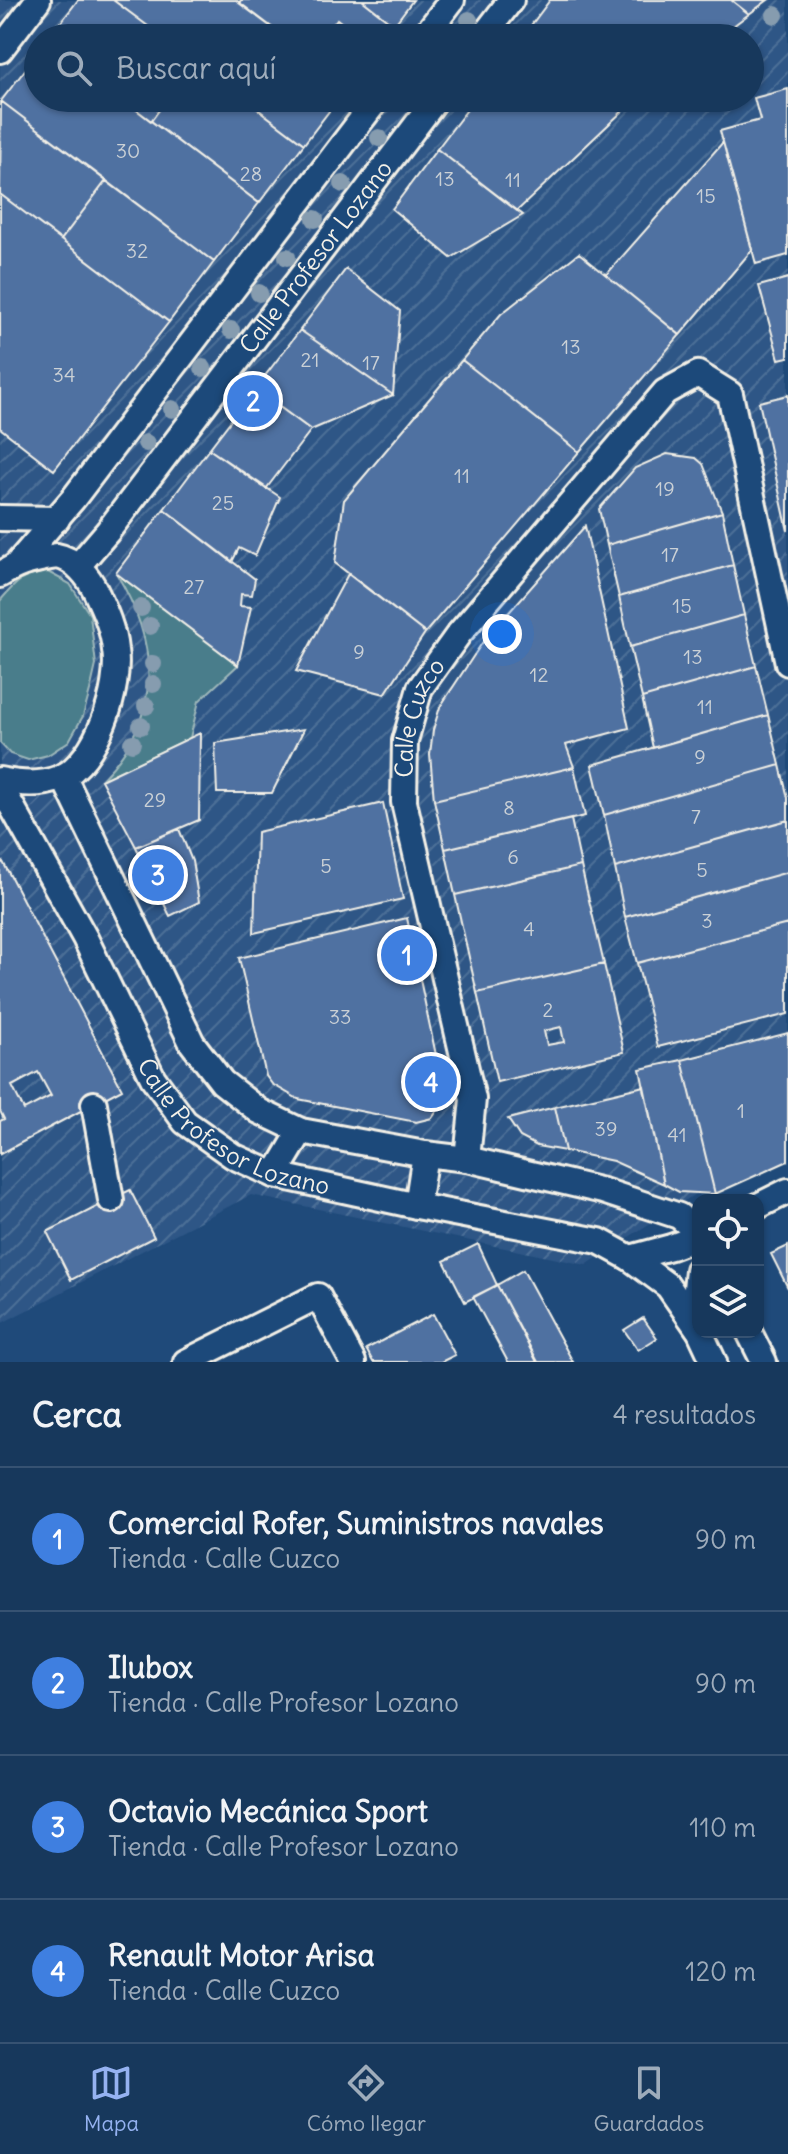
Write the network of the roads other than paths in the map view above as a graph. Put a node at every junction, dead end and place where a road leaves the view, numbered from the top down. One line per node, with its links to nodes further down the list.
1 (38, 0): 6 (street)
2 (452, 0): 4 (street)
3 (511, 0): 5 (street)
4 (434, 24)
5 (493, 24)
6 (0, 50)
7 (367, 112): 10 (street, Calle Profesor Lozano)
8 (426, 112): 12 (street, Calle Profesor Lozano)
9 (0, 518): 10 (street)
10 (57, 519): 11 (street, Calle Profesor Lozano)
11 (6, 564): 12 (street)
12 (78, 566): 14 (street)
13 (788, 663): 19 (street, Calle Cuzco)
14 (63, 776): 15 (street); 17 (street, Calle Profesor Lozano)
15 (0, 783): 20 (street, Calle Profesor Lozano)
16 (94, 1104): 22 (street)
17 (301, 1131): 18 (street, Calle Profesor Lozano); 20 (street)
18 (425, 1154): 19 (street, Calle Profesor Lozano); 24 (street)
19 (467, 1159): 25 (street, Calle Profesor Lozano)
20 (275, 1175): 24 (street, Calle Profesor Lozano)
21 (788, 1191): 23 (street)
22 (111, 1200)
23 (764, 1205)
24 (417, 1206): 27 (street, Calle Profesor Lozano)
25 (692, 1229)
26 (692, 1238): 27 (street, Calle Profesor Lozano)
27 (630, 1258): 28 (street, Calle Profesor Lozano)
28 (692, 1320)
29 (703, 1338): 33 (street, Calle Profesor Lozano)
30 (752, 1338): 34 (street)
31 (186, 1362): 32 (street)
32 (353, 1362)
33 (714, 1362)
34 (764, 1362)

